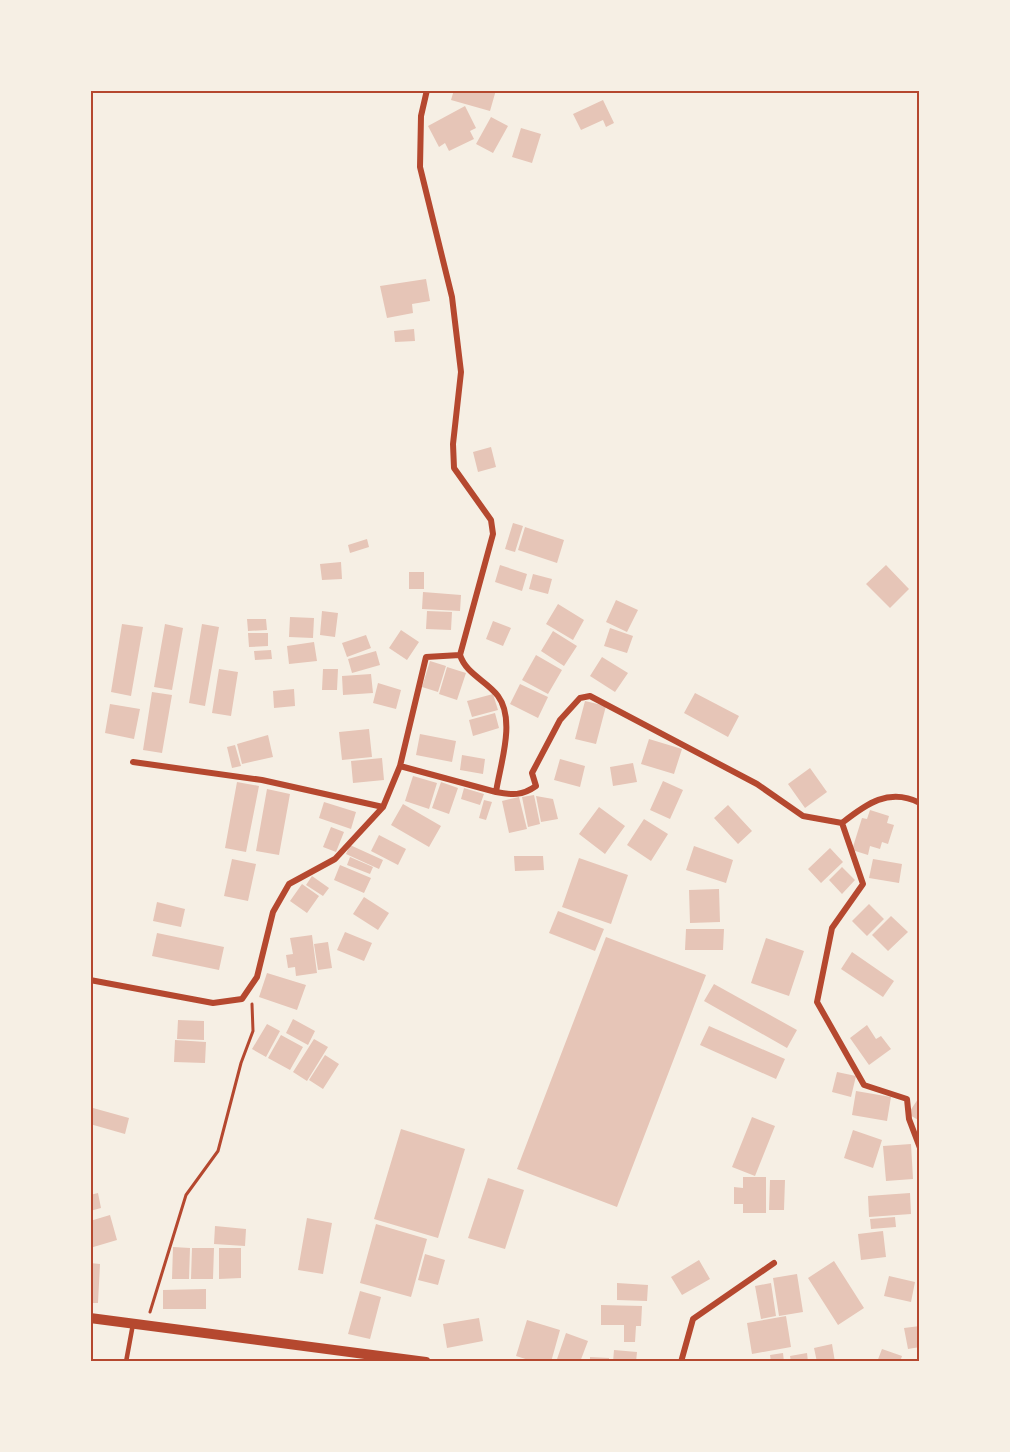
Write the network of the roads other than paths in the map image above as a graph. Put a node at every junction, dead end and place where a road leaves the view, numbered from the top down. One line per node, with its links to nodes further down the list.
1 (427, 90): 2 (street)
2 (460, 655): 4 (street); 5 (street)
3 (133, 762): 7 (street)
4 (400, 766): 5 (street); 7 (street)
5 (496, 792): 8 (street)
6 (920, 803): 8 (street)
7 (383, 807): 9 (street)
8 (842, 823): 10 (street)
9 (90, 980)
10 (920, 1148)
11 (774, 1263): 17 (street)
12 (90, 1318): 13 (street)
13 (133, 1324): 14 (lane); 15 (street)
14 (126, 1362)
15 (422, 1362): 16 (street)
16 (426, 1362)
17 (681, 1362)

